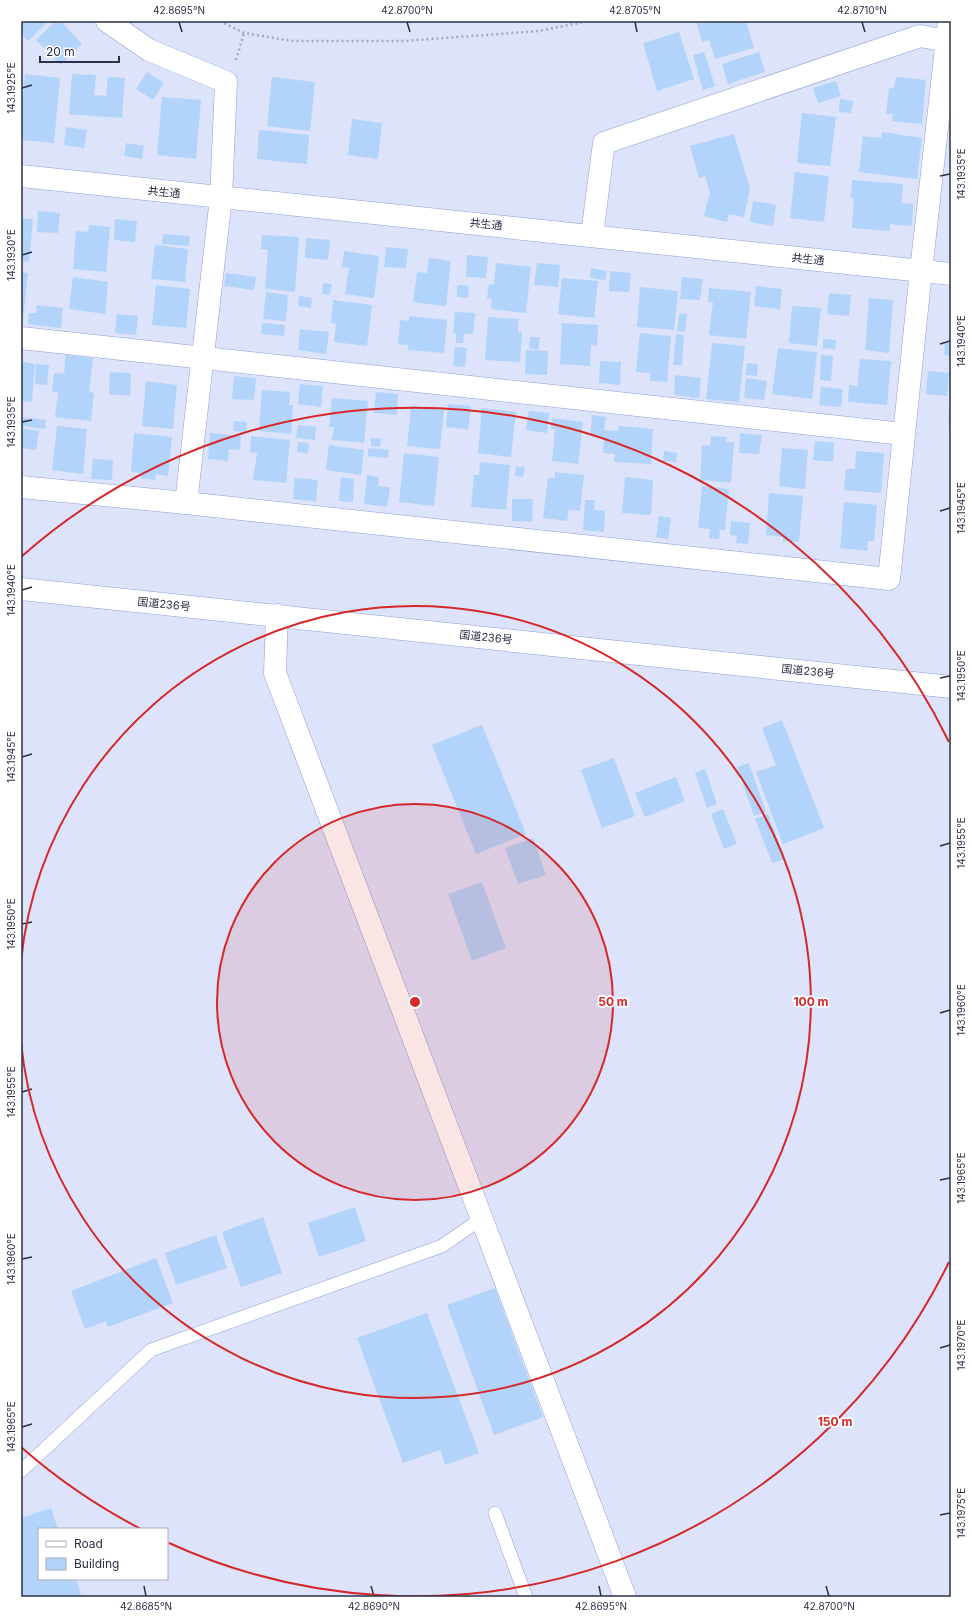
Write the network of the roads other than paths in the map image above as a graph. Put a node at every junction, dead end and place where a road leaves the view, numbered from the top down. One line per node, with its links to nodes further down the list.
1 (107, 21): 4 (main road)
2 (948, 31): 5 (main road); 6 (main road)
3 (21, 176): 4 (main road, 共生通)
4 (221, 198): 5 (main road, 共生通); 9 (main road)
5 (592, 235): 6 (main road, 共生通)
6 (921, 271): 7 (main road, 共生通); 10 (main road)
7 (951, 274)
8 (21, 338): 9 (main road)
9 (202, 358): 10 (main road); 12 (main road)
10 (903, 434): 12 (main road)
11 (21, 487): 12 (main road)
12 (186, 503)
13 (21, 589): 14 (main road, 国道236号)
14 (277, 615): 15 (main road, 国道236号); 16 (main road)
15 (951, 687)
16 (481, 1219): 17 (lane); 20 (main road)
17 (21, 1471)
18 (495, 1513): 19 (lane)
19 (526, 1597)
20 (625, 1597)

